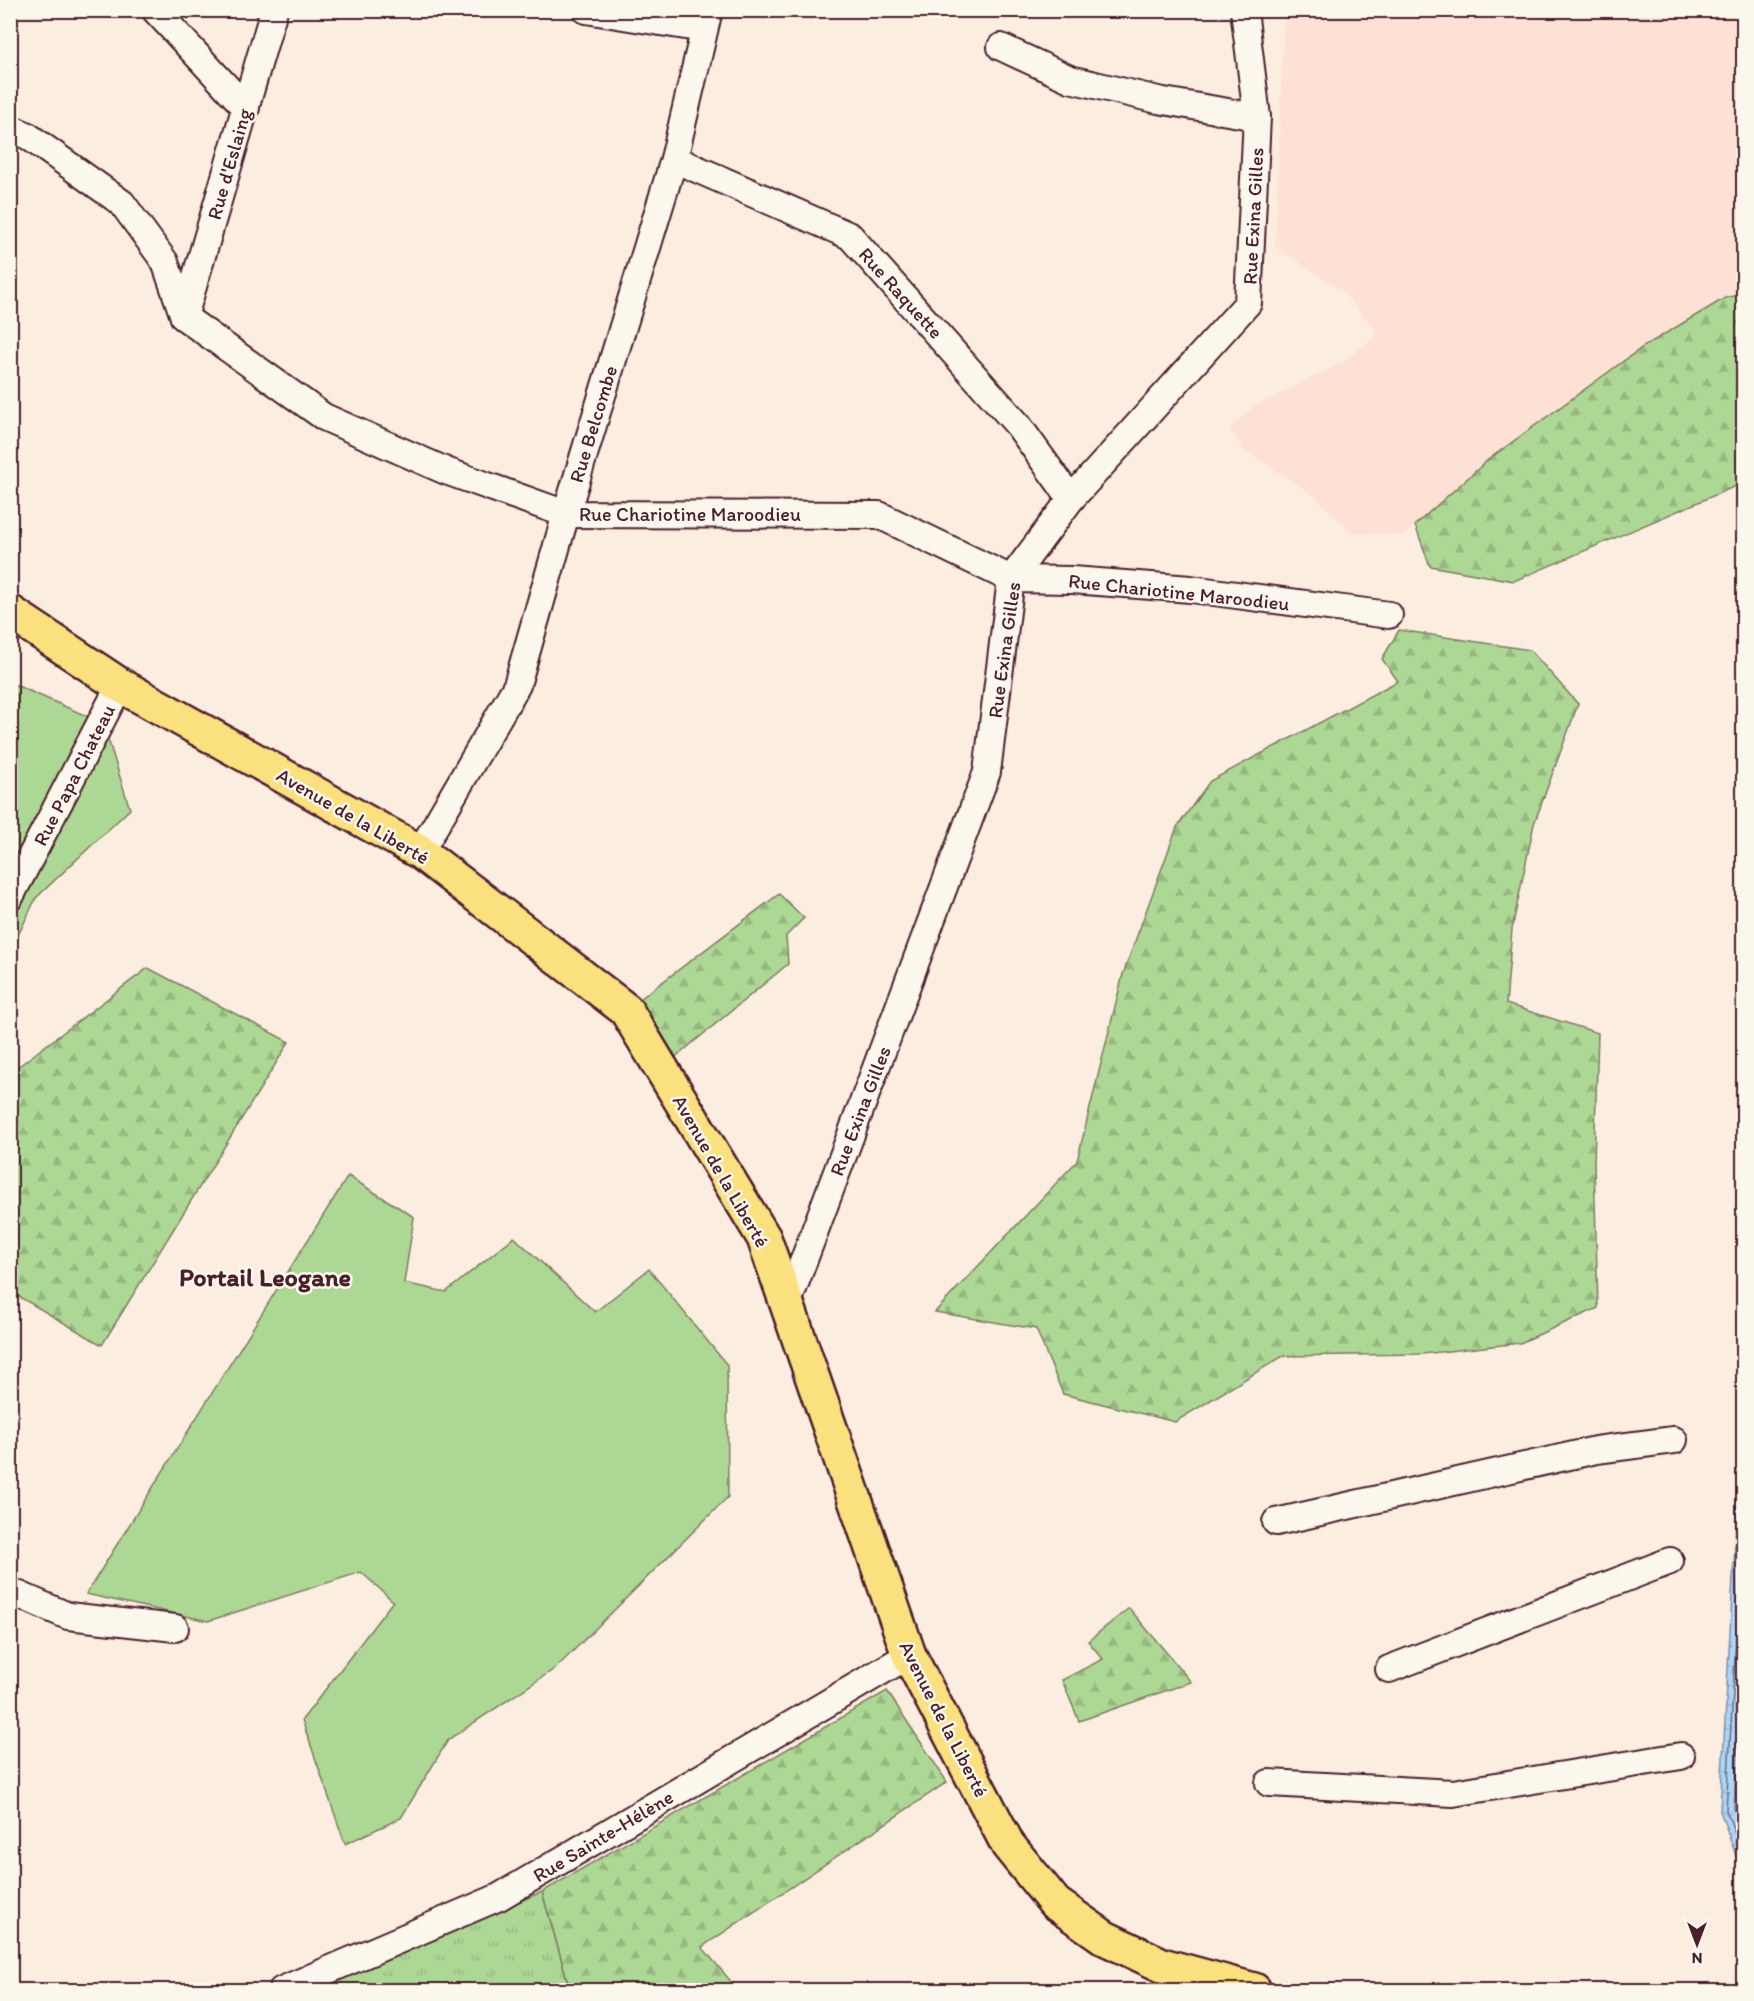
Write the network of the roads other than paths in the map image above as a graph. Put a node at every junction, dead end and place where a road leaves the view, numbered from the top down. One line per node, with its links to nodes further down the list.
1 (155, 10): 7 (street)
2 (274, 10): 7 (street, Rue d'Eslaing)
3 (586, 10): 5 (street)
4 (1244, 10): 8 (street, Rue Exina Gilles)
5 (706, 20): 10 (street, Rue Belcombe)
6 (1001, 47): 8 (street)
7 (246, 108): 11 (street, Rue d'Eslaing)
8 (1257, 117): 12 (street, Rue Exina Gilles)
9 (10, 128): 11 (street)
10 (674, 159): 12 (street, Rue Raquette); 13 (street, Rue Belcombe)
11 (184, 317): 13 (street, Rue Chariotine Maroodieu)
12 (1071, 499): 14 (street, Rue Exina Gilles)
13 (566, 513): 14 (street, Rue Chariotine Maroodieu); 18 (street, Rue Belcombe)
14 (1011, 579): 16 (street, Rue Chariotine Maroodieu); 20 (street, Rue Exina Gilles)
15 (10, 612): 17 (main road, Avenue de la Liberté)
16 (1389, 615)
17 (120, 685): 18 (main road, Avenue de la Liberté); 19 (street, Rue Papa Chateau)
18 (420, 852): 20 (main road, Avenue de la Liberté)
19 (10, 897)
20 (787, 1305): 26 (main road, Avenue de la Liberté)
21 (1674, 1440): 22 (street)
22 (1276, 1522)
23 (1670, 1561): 27 (street)
24 (10, 1591): 25 (street)
25 (175, 1628)
26 (909, 1655): 30 (street, Rue Sainte-Hélène); 31 (main road, Avenue de la Liberté)
27 (1389, 1669)
28 (1681, 1756): 29 (street)
29 (1269, 1783)
30 (282, 1990)
31 (1254, 1990)

